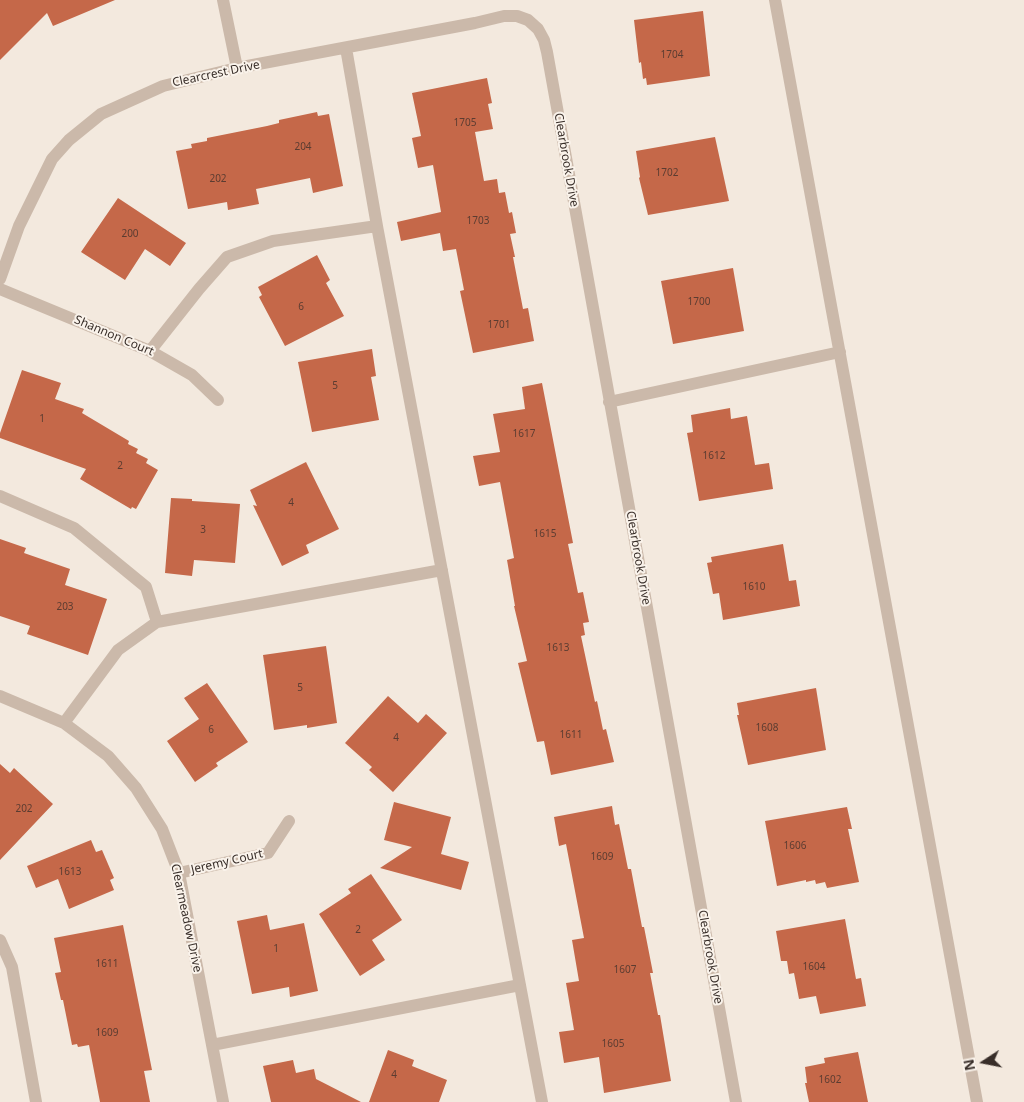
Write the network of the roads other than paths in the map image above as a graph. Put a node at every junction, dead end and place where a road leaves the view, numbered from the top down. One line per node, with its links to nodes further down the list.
1 (223, 0): 5 (street)
2 (776, 0): 10 (street)
3 (528, 20): 4 (street, Clearcrest Drive); 12 (street, Clearbrook Drive)
4 (346, 48): 5 (street, Clearcrest Drive); 6 (street)
5 (237, 68): 7 (street, Clearcrest Drive)
6 (377, 226): 9 (street); 14 (street)
7 (0, 279)
8 (0, 289): 9 (street, Shannon Court)
9 (150, 351): 11 (street, Shannon Court)
10 (840, 352): 12 (street); 27 (street)
11 (218, 400)
12 (609, 402): 26 (street, Clearbrook Drive)
13 (0, 496): 15 (street)
14 (442, 570): 15 (street); 21 (street)
15 (157, 622): 17 (street)
16 (0, 696): 17 (street, Clearmeadow Drive)
17 (64, 723): 19 (street, Clearmeadow Drive)
18 (289, 821): 19 (street, Jeremy Court)
19 (179, 873): 22 (street, Clearmeadow Drive)
20 (0, 940): 23 (street)
21 (520, 985): 22 (street); 25 (street)
22 (212, 1045): 24 (street, Clearmeadow Drive)
23 (36, 1102)
24 (223, 1102)
25 (542, 1102)
26 (736, 1102)
27 (977, 1102)

